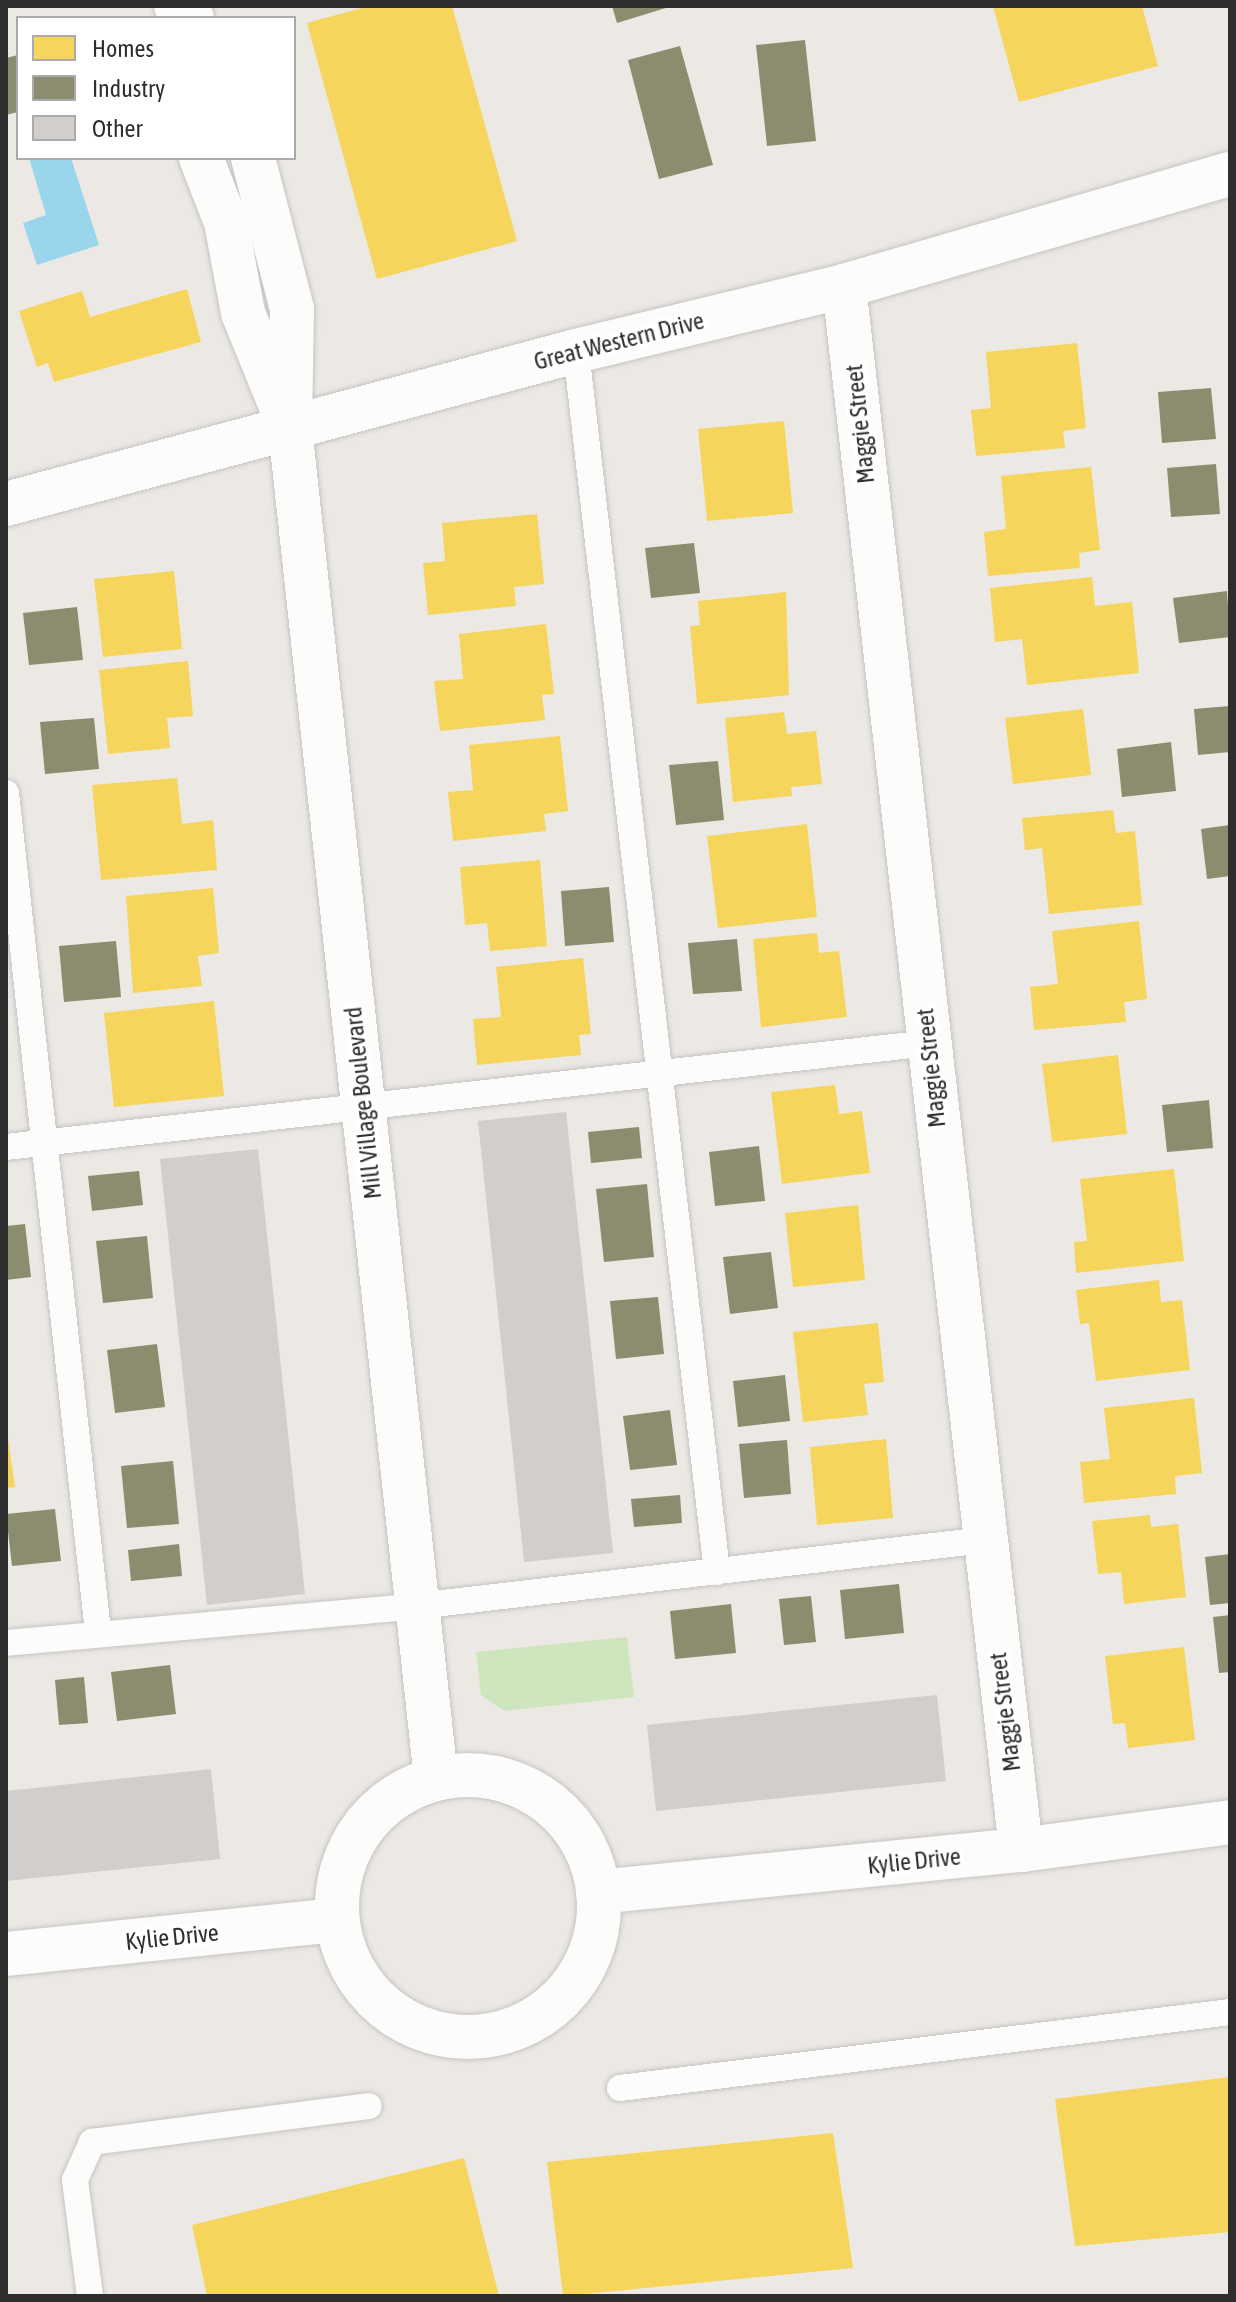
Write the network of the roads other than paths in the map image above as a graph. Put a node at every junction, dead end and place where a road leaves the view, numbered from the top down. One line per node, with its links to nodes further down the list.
1 (202, 160): 6 (street, Mill Village Boulevard)
2 (254, 160): 6 (street, Mill Village Boulevard)
3 (1230, 174): 4 (street, Great Western Drive)
4 (844, 286): 5 (street, Great Western Drive); 9 (street, Maggie Street)
5 (576, 351): 6 (street, Great Western Drive); 10 (lane)
6 (290, 428): 7 (street, Great Western Drive); 11 (street, Mill Village Boulevard)
7 (6, 504)
8 (6, 793): 12 (lane)
9 (929, 1043): 10 (lane); 14 (street, Maggie Street)
10 (660, 1075): 11 (lane); 15 (lane)
11 (363, 1108): 12 (lane); 16 (street, Mill Village Boulevard)
12 (44, 1143): 13 (lane); 17 (lane)
13 (6, 1147)
14 (985, 1540): 15 (lane); 21 (street, Maggie Street)
15 (717, 1572): 16 (lane)
16 (417, 1606): 17 (lane); 19 (street, Mill Village Boulevard)
17 (98, 1632): 18 (lane)
18 (6, 1643)
19 (436, 1778): 22 (street); 23 (street)
20 (1230, 1822): 21 (street, Kylie Drive)
21 (1021, 1850): 22 (street, Kylie Drive)
22 (598, 1892): 23 (street)
23 (337, 1920): 24 (street, Kylie Drive)
24 (6, 1954)
25 (1230, 2012): 26 (lane)
26 (620, 2088)
27 (369, 2106): 28 (lane)
28 (90, 2296)

